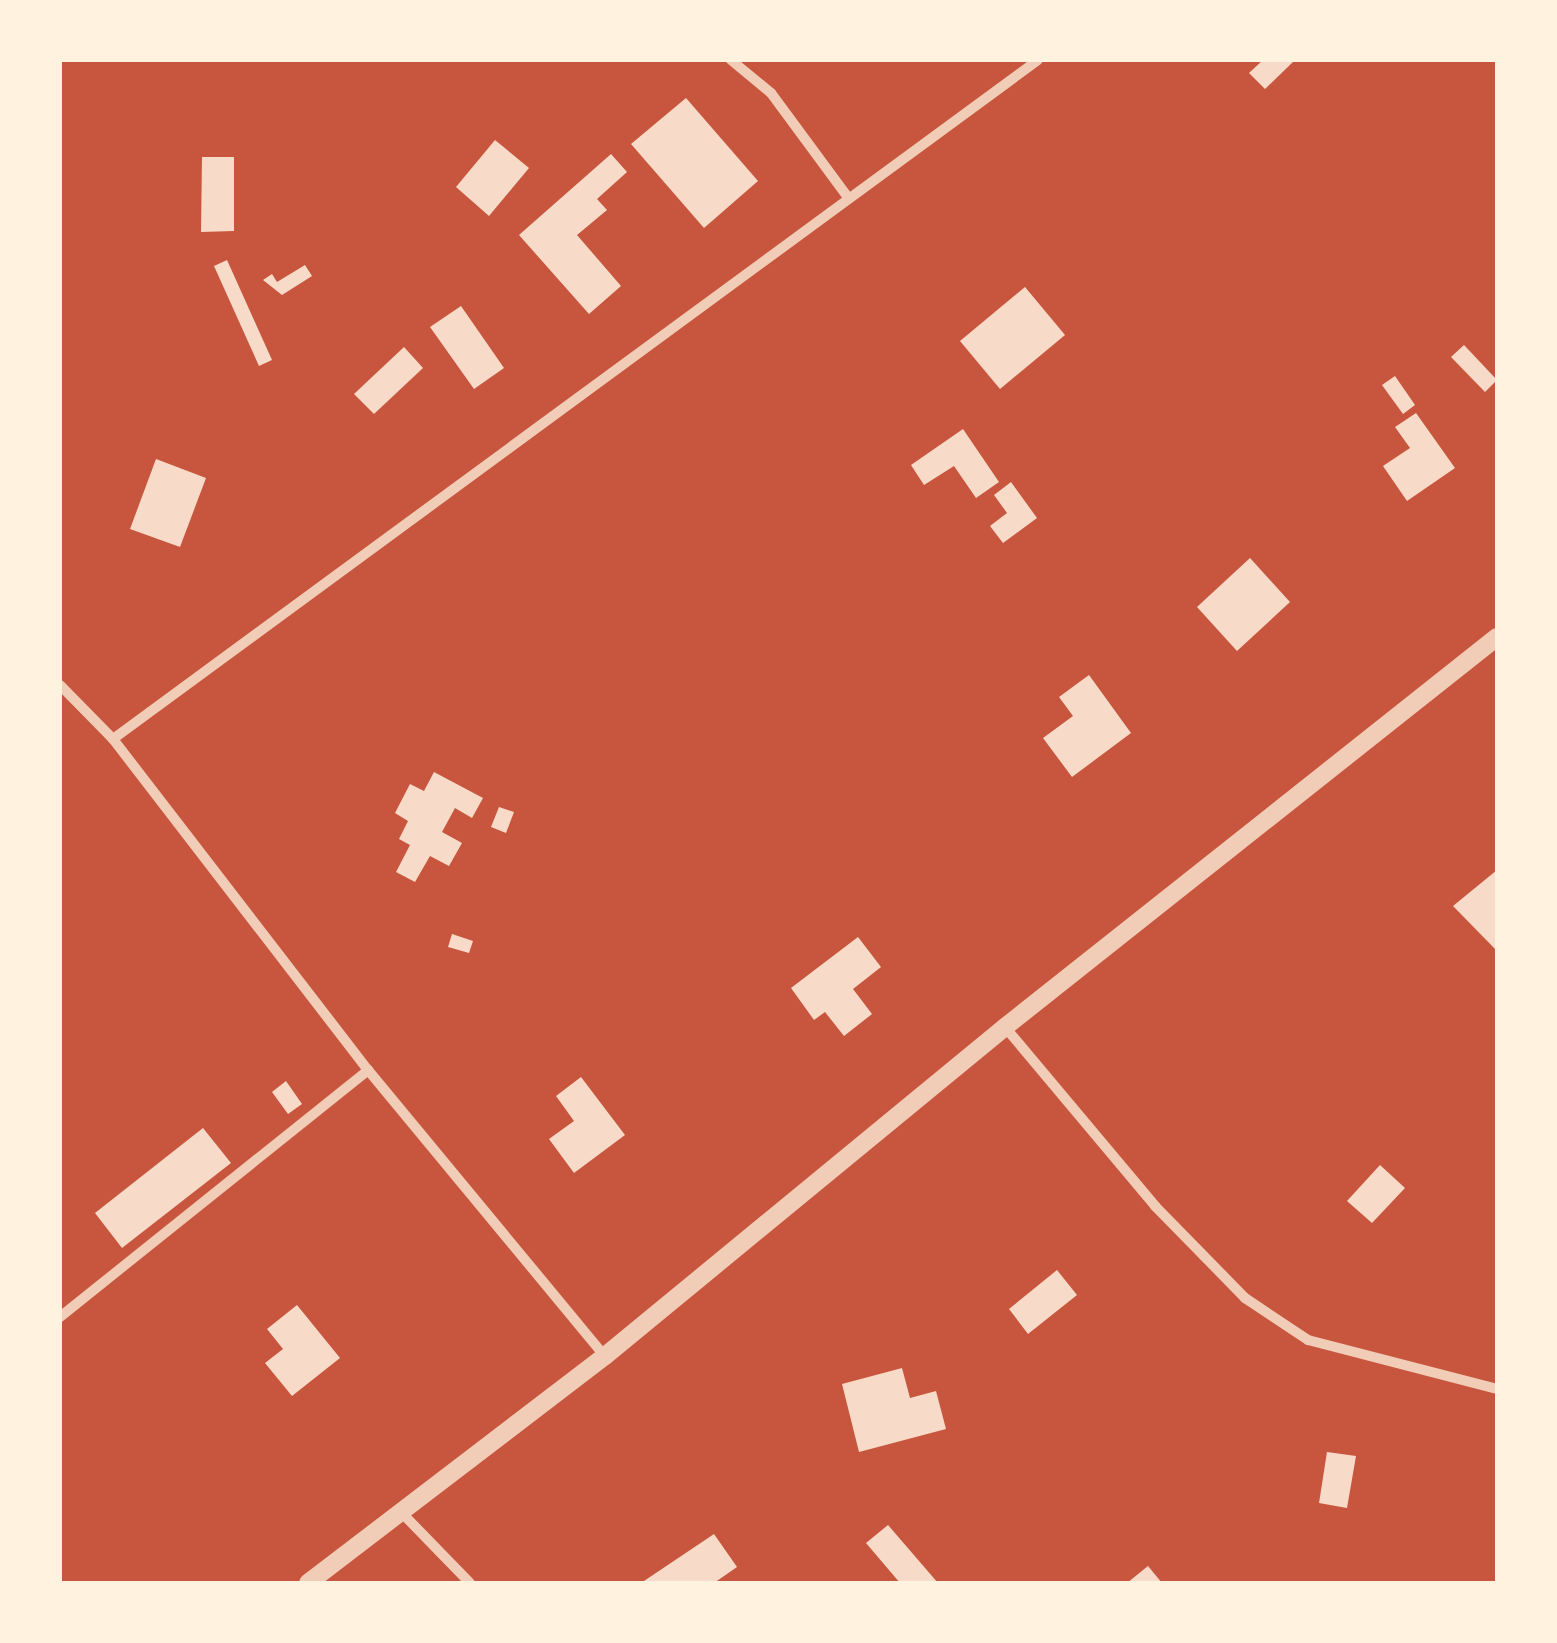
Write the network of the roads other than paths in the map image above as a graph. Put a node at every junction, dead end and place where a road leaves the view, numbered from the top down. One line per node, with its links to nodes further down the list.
1 (730, 60): 3 (street)
2 (1038, 60): 3 (street)
3 (847, 196): 6 (street)
4 (1497, 637): 7 (street)
5 (60, 686): 6 (street)
6 (113, 739): 8 (street)
7 (1005, 1027): 10 (street); 11 (street)
8 (368, 1070): 9 (street); 10 (street)
9 (60, 1316)
10 (605, 1356): 12 (street)
11 (1497, 1389)
12 (400, 1511): 13 (street); 14 (street)
13 (308, 1583)
14 (470, 1583)

